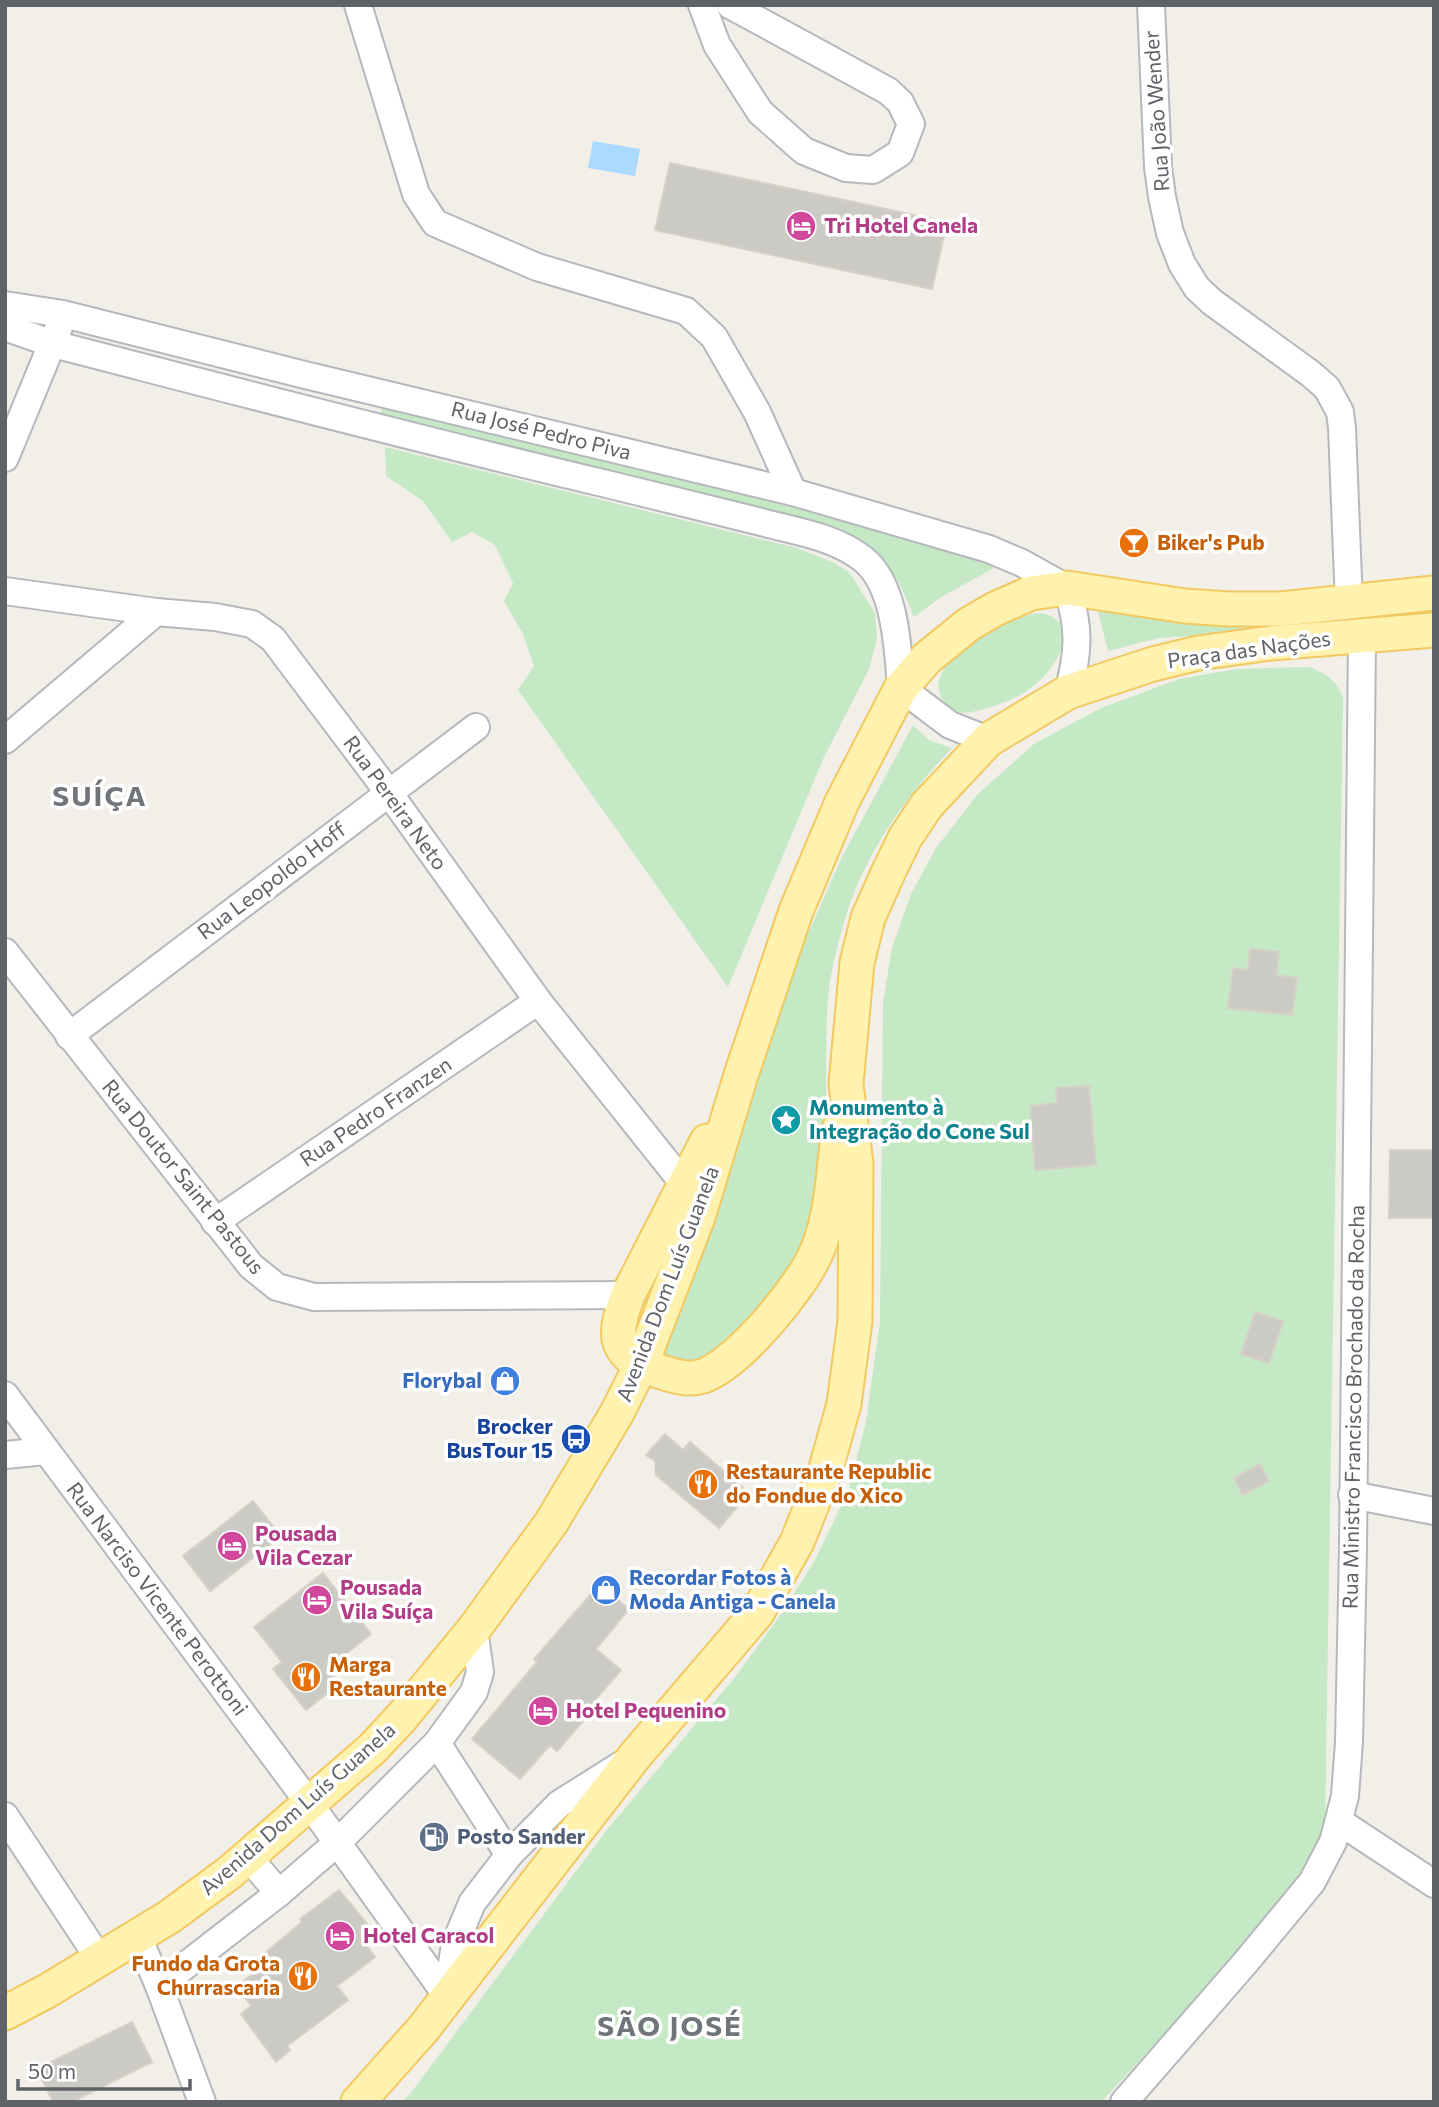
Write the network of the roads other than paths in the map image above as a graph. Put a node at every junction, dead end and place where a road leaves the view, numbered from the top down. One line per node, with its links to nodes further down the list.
1 (358, 5): 10 (street)
2 (702, 5): 3 (street)
3 (730, 5)
4 (1151, 5): 14 (street, Rua João Wender)
5 (5, 305): 6 (street, Rua José Pedro Piva)
6 (63, 314): 8 (street); 10 (street, Rua José Pedro Piva)
7 (5, 327): 8 (street, Rua José Pedro Piva)
8 (53, 344): 9 (street); 18 (street, Rua José Pedro Piva)
9 (5, 458)
10 (793, 492): 11 (street, Rua José Pedro Piva)
11 (1067, 588): 14 (main road, Avenida Dom Luís Guanela); 18 (main road, Avenida Dom Luís Guanela); 19 (street)
12 (5, 591): 15 (street, Rua Pereira Neto)
13 (1434, 593): 14 (main road, Avenida Dom Luís Guanela)
14 (1349, 604)
15 (156, 612): 21 (street); 23 (street, Rua Pereira Neto)
16 (1434, 630): 17 (main road, Praça das Nações)
17 (1362, 636): 19 (main road, Praça das Nações); 36 (street, Rua Ministro Francisco Brochado da Rocha)
18 (901, 688): 22 (street); 27 (main road, Avenida Dom Luís Guanela)
19 (1068, 692): 22 (main road)
20 (476, 727): 23 (street, Rua Leopoldo Hoff)
21 (5, 740)
22 (988, 740): 28 (main road)
23 (389, 793): 25 (street, Rua Pereira Neto); 26 (street, Rua Leopoldo Hoff)
24 (5, 952): 26 (street, Rua Doutor Saint Pastous)
25 (538, 1001): 29 (street, Rua Pereira Neto); 30 (street, Rua Pedro Franzen)
26 (69, 1036): 30 (street, Rua Doutor Saint Pastous)
27 (740, 1080): 29 (main road); 32 (main road, Avenida Dom Luís Guanela)
28 (846, 1084): 32 (main road); 40 (main road)
29 (684, 1184): 31 (main road)
30 (215, 1222): 31 (street, Rua Doutor Saint Pastous)
31 (628, 1295): 32 (main road)
32 (641, 1365): 38 (main road, Avenida Dom Luís Guanela)
33 (5, 1395): 34 (street, Rua Narciso Vicente Perottoni)
34 (46, 1451): 35 (street); 41 (street, Rua Narciso Vicente Perottoni)
35 (5, 1455)
36 (1352, 1495): 37 (street); 43 (street, Rua Ministro Francisco Brochado da Rocha)
37 (1434, 1511)
38 (474, 1629): 39 (street); 41 (main road, Avenida Dom Luís Guanela)
39 (437, 1743): 44 (street); 45 (street)
40 (634, 1758): 45 (street); 52 (main road)
41 (309, 1803): 44 (street, Rua Narciso Vicente Perottoni); 46 (main road, Avenida Dom Luís Guanela)
42 (5, 1816): 50 (street)
43 (1340, 1822): 47 (street); 56 (street, Rua Ministro Francisco Brochado da Rocha)
44 (338, 1842): 48 (street); 52 (street, Rua Narciso Vicente Perottoni)
45 (509, 1855): 52 (street)
46 (248, 1857): 48 (street); 49 (main road, Avenida Dom Luís Guanela)
47 (1434, 1884)
48 (279, 1893): 51 (street)
49 (138, 1937): 50 (main road, Avenida Dom Luís Guanela); 51 (street)
50 (100, 1960): 53 (main road, Avenida Dom Luís Guanela)
51 (159, 1986): 54 (street)
52 (447, 1996): 55 (main road)
53 (5, 2013)
54 (202, 2102)
55 (358, 2102)
56 (1124, 2102)

